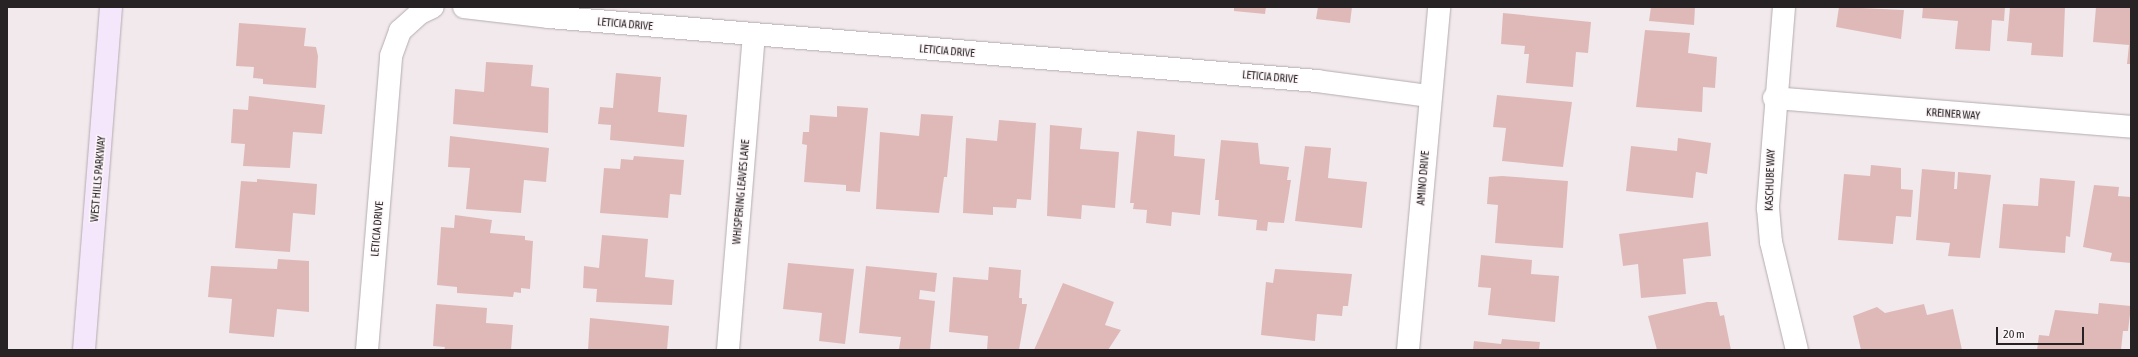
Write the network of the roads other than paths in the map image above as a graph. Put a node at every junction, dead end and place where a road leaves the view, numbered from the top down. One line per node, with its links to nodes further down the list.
1 (111, 7): 10 (main road, WEST HILLS PARKWAY)
2 (433, 7): 11 (street, LETICIA DRIVE)
3 (464, 7): 6 (street, LETICIA DRIVE)
4 (1439, 7): 7 (street, AMINO DRIVE)
5 (1784, 7): 8 (street, KASCHUBE WAY)
6 (754, 34): 7 (street, LETICIA DRIVE); 12 (street, WHISPERING LEAVES LANE)
7 (1430, 96): 13 (street, AMINO DRIVE)
8 (1774, 98): 9 (street, KREINER WAY); 14 (street, KASCHUBE WAY)
9 (2131, 127)
10 (84, 350)
11 (367, 350)
12 (728, 350)
13 (1408, 350)
14 (1797, 350)

